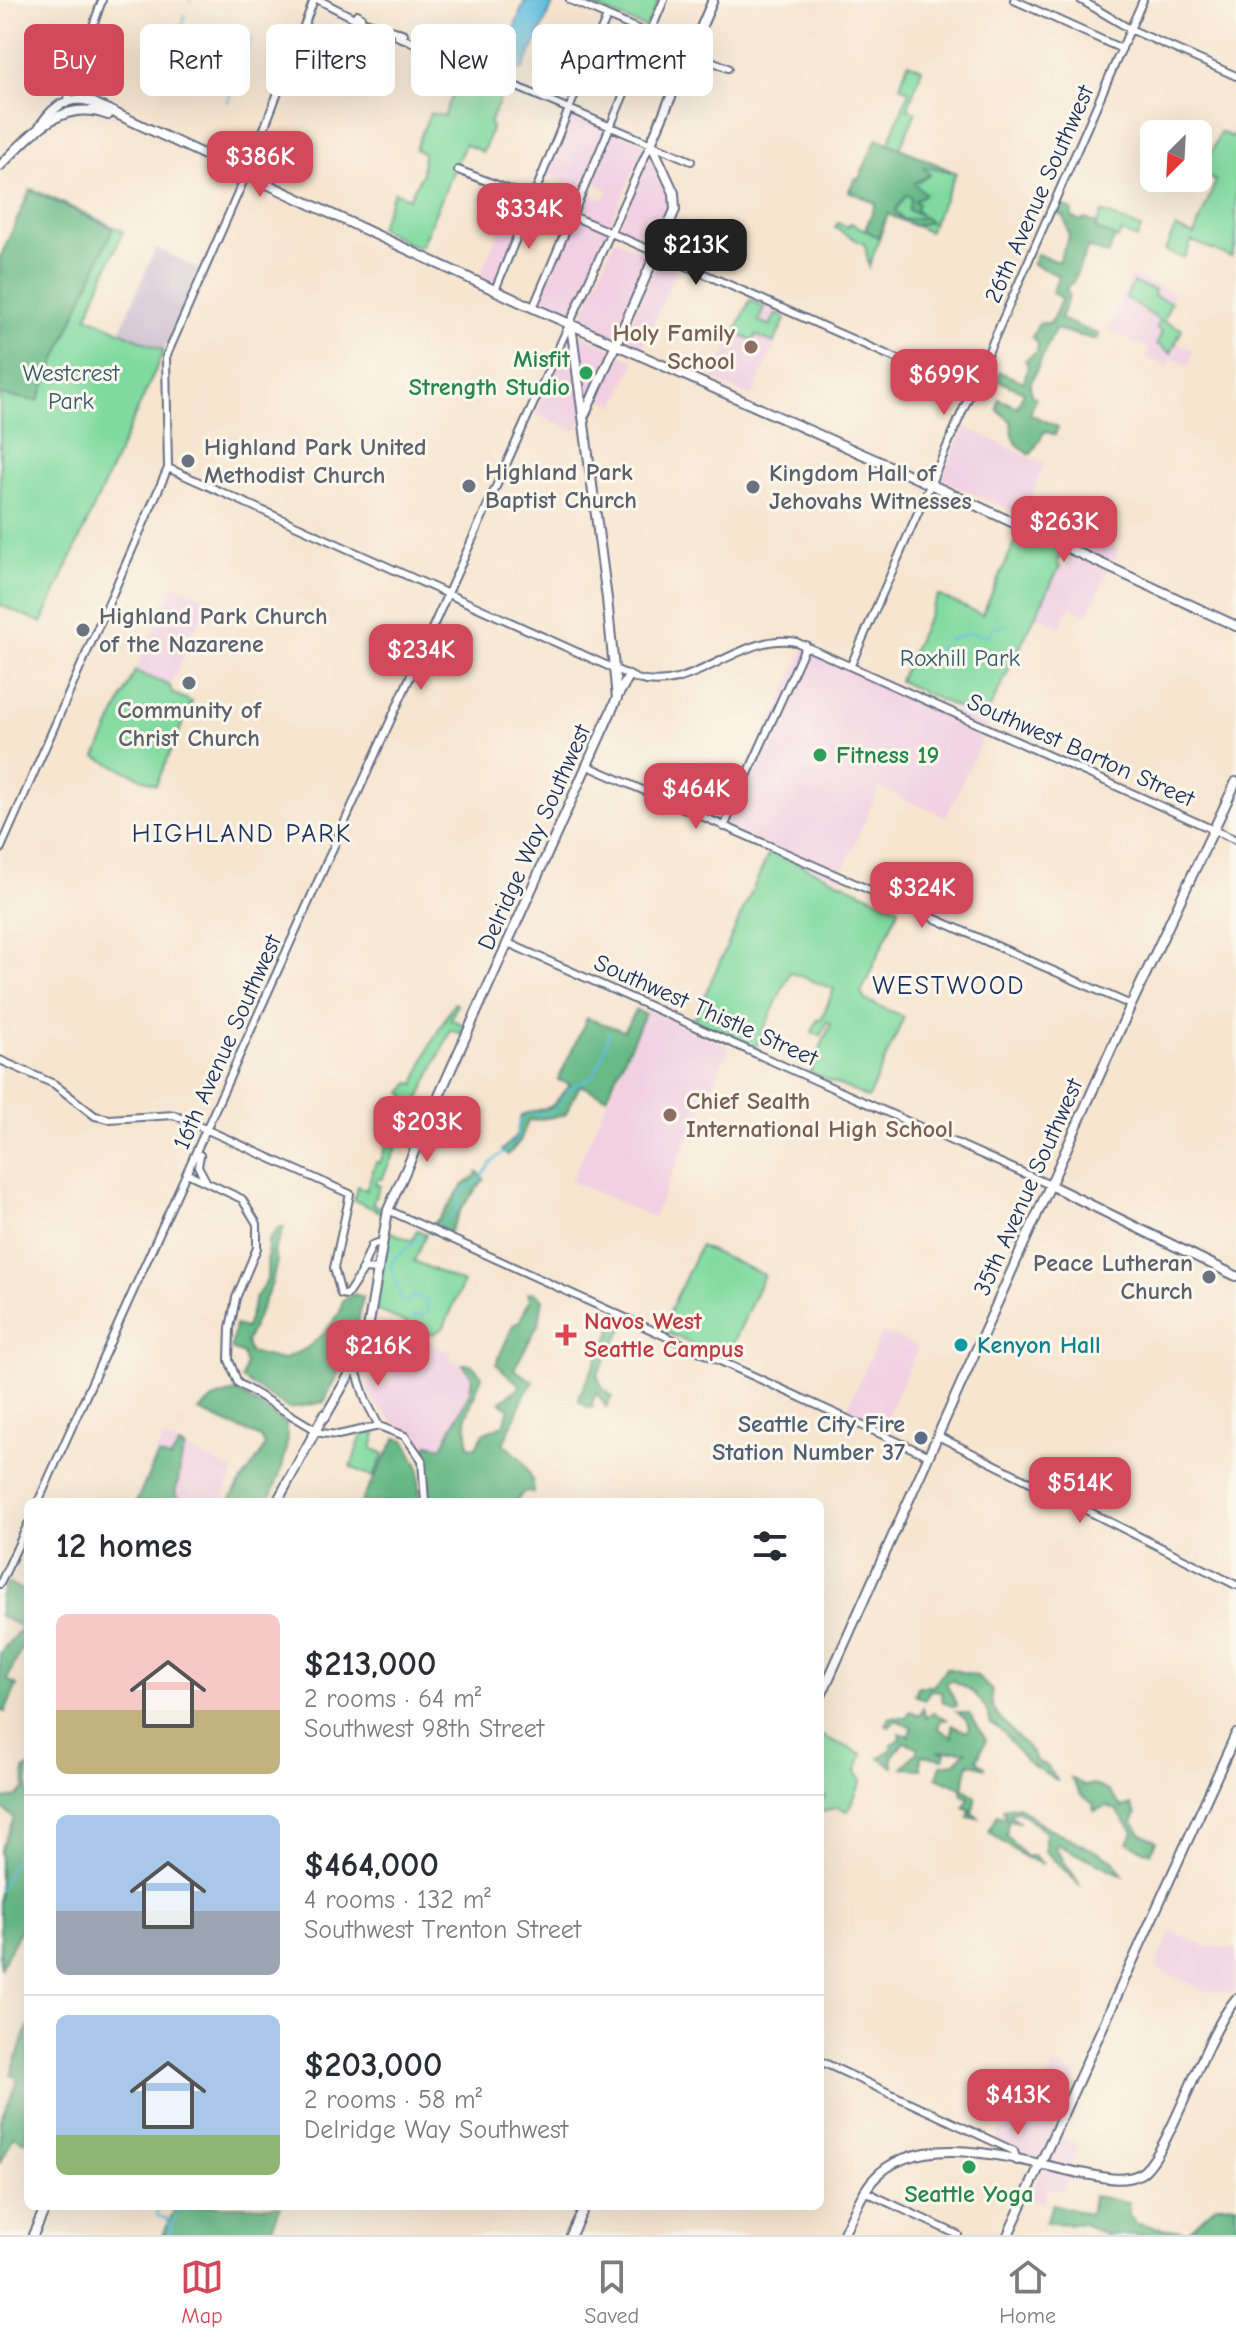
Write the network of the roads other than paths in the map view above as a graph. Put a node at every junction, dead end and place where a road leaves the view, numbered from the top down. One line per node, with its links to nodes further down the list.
1 (102, 0): 20 (street)
2 (316, 0): 21 (street); 29 (street)
3 (570, 0): 9 (street)
4 (664, 0): 11 (street)
5 (713, 0): 12 (main road)
6 (1014, 0): 14 (street)
7 (1081, 0): 13 (street)
8 (1143, 0): 13 (street, 26th Avenue Southwest)
9 (607, 16): 10 (street); 21 (street)
10 (626, 24)
11 (653, 24)
12 (702, 24)
13 (1130, 29): 14 (street, 26th Avenue Southwest); 17 (street)
14 (1122, 49): 41 (street, 26th Avenue Southwest)
15 (713, 61): 16 (street)
16 (728, 68)
17 (1236, 76)
18 (623, 96): 23 (street)
19 (671, 96): 25 (main road)
20 (69, 99): 22 (main road); 22 (main road); 24 (main road); 24 (main road)
21 (570, 106): 23 (street); 30 (street)
22 (120, 118): 29 (main road)
23 (611, 124): 25 (street); 31 (street)
24 (37, 131): 27 (main road)
25 (651, 143): 26 (street); 32 (street, 16th Avenue Southwest); 33 (main road)
26 (691, 161)
27 (0, 166)
28 (458, 170): 30 (street)
29 (246, 175): 34 (main road); 45 (street)
30 (534, 199): 31 (street); 34 (street)
31 (573, 216): 32 (street); 35 (street)
32 (610, 236): 33 (street); 36 (street, 16th Avenue Southwest)
33 (656, 253): 40 (main road); 41 (street)
34 (495, 290): 35 (main road)
35 (533, 308): 36 (main road)
36 (573, 322): 37 (main road); 38 (main road, Delridge Way Southwest); 39 (street, 16th Avenue Southwest)
37 (584, 331): 38 (main road); 40 (main road)
38 (575, 343): 39 (main road); 42 (main road, Delridge Way Southwest)
39 (562, 346): 47 (street, 16th Avenue Southwest)
40 (616, 346): 43 (main road); 46 (main road)
41 (972, 392): 46 (street, 26th Avenue Southwest)
42 (581, 394): 43 (main road); 44 (main road, Delridge Way Southwest)
43 (593, 396): 44 (main road)
44 (584, 417): 51 (main road, Delridge Way Southwest)
45 (168, 468): 47 (street); 59 (street)
46 (932, 485): 48 (main road); 50 (street, 26th Avenue Southwest)
47 (448, 596): 51 (street); 63 (street, 16th Avenue Southwest)
48 (1236, 626)
49 (806, 645): 50 (street, Southwest Barton Street); 52 (street, Southwest Barton Street); 56 (street)
50 (851, 665): 57 (street, Southwest Barton Street)
51 (615, 669): 52 (street); 53 (main road, Delridge Way Southwest)
52 (629, 676): 53 (main road)
53 (617, 698): 54 (main road, Delridge Way Southwest)
54 (588, 766): 56 (street); 60 (main road, Delridge Way Southwest)
55 (1236, 782): 57 (main road, 35th Avenue Southwest)
56 (724, 827): 61 (street)
57 (1214, 830): 58 (street, Southwest Barton Street); 61 (main road, 35th Avenue Southwest)
58 (1236, 840)
59 (0, 850)
60 (508, 943): 67 (street, Southwest Thistle Street); 68 (main road, Delridge Way Southwest)
61 (1131, 1005): 67 (main road, 35th Avenue Southwest)
62 (0, 1060): 63 (street)
63 (209, 1129): 64 (street, 16th Avenue Southwest); 71 (street)
64 (201, 1146): 65 (street, 16th Avenue Southwest); 66 (street)
65 (189, 1174): 66 (street); 78 (street, 16th Avenue Southwest)
66 (206, 1181): 75 (street)
67 (1050, 1185): 72 (main road, Southwest Thistle Street); 76 (main road, 35th Avenue Southwest)
68 (388, 1210): 69 (main road, Delridge Way Southwest); 77 (street)
69 (381, 1242): 70 (main road, Delridge Way Southwest); 71 (street)
70 (378, 1270): 71 (street); 73 (main road, Delridge Way Southwest)
71 (361, 1271)
72 (1236, 1276)
73 (355, 1363): 74 (street); 75 (main road, Delridge Way Southwest)
74 (379, 1426): 75 (street); 80 (street)
75 (317, 1432): 79 (main road, Delridge Way Southwest)
76 (938, 1436): 77 (main road, 35th Avenue Southwest); 83 (street)
77 (929, 1456): 84 (main road, 35th Avenue Southwest)
78 (40, 1498)
79 (279, 1498)
80 (425, 1498)
81 (24, 1533): 82 (street)
82 (0, 1584)
83 (1236, 1585)
84 (824, 1689)
85 (1236, 1734): 91 (main road)
86 (1236, 1999): 91 (main road)
87 (824, 2063): 88 (street)
88 (991, 2142): 89 (street); 90 (street)
89 (986, 2155): 90 (main road); 92 (main road)
90 (1017, 2161): 91 (main road)
91 (1040, 2165): 99 (main road)
92 (864, 2191): 97 (main road); 98 (street)
93 (44, 2210): 95 (main road)
94 (583, 2210): 96 (main road)
95 (33, 2235)
96 (571, 2235)
97 (843, 2235)
98 (958, 2235)
99 (1008, 2235)

